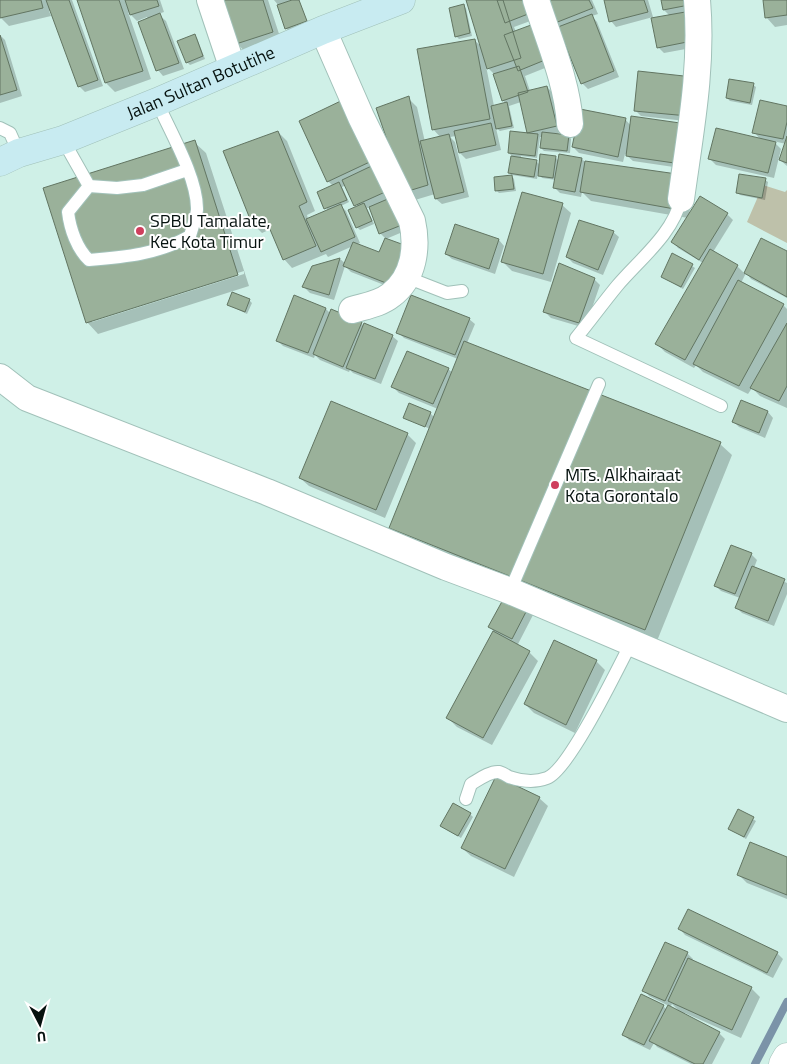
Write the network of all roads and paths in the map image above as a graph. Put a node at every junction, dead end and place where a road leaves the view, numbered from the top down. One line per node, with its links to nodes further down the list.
1 (210, 0): 6 (street)
2 (401, 0): 5 (main road, Jalan Sultan Botutihe)
3 (536, 0): 8 (street)
4 (697, 0): 14 (street)
5 (323, 30): 6 (main road, Jalan Sultan Botutihe); 15 (street)
6 (233, 69): 7 (main road, Jalan Sultan Botutihe)
7 (157, 102): 10 (main road, Jalan Sultan Botutihe); 12 (lane)
8 (570, 124)
9 (0, 128): 11 (lane)
10 (63, 140): 11 (main road, Jalan Sultan Botutihe); 13 (lane)
11 (10, 157)
12 (187, 170): 13 (lane); 13 (lane)
13 (88, 186)
14 (681, 199): 20 (lane)
15 (406, 277): 16 (lane); 17 (street)
16 (462, 291)
17 (352, 310)
18 (0, 377): 21 (street)
19 (598, 384): 21 (lane)
20 (721, 406)
21 (510, 592): 22 (street)
22 (631, 643): 23 (street); 24 (lane)
23 (787, 709)
24 (466, 799)
25 (787, 1057): 26 (street)
26 (783, 1064)

